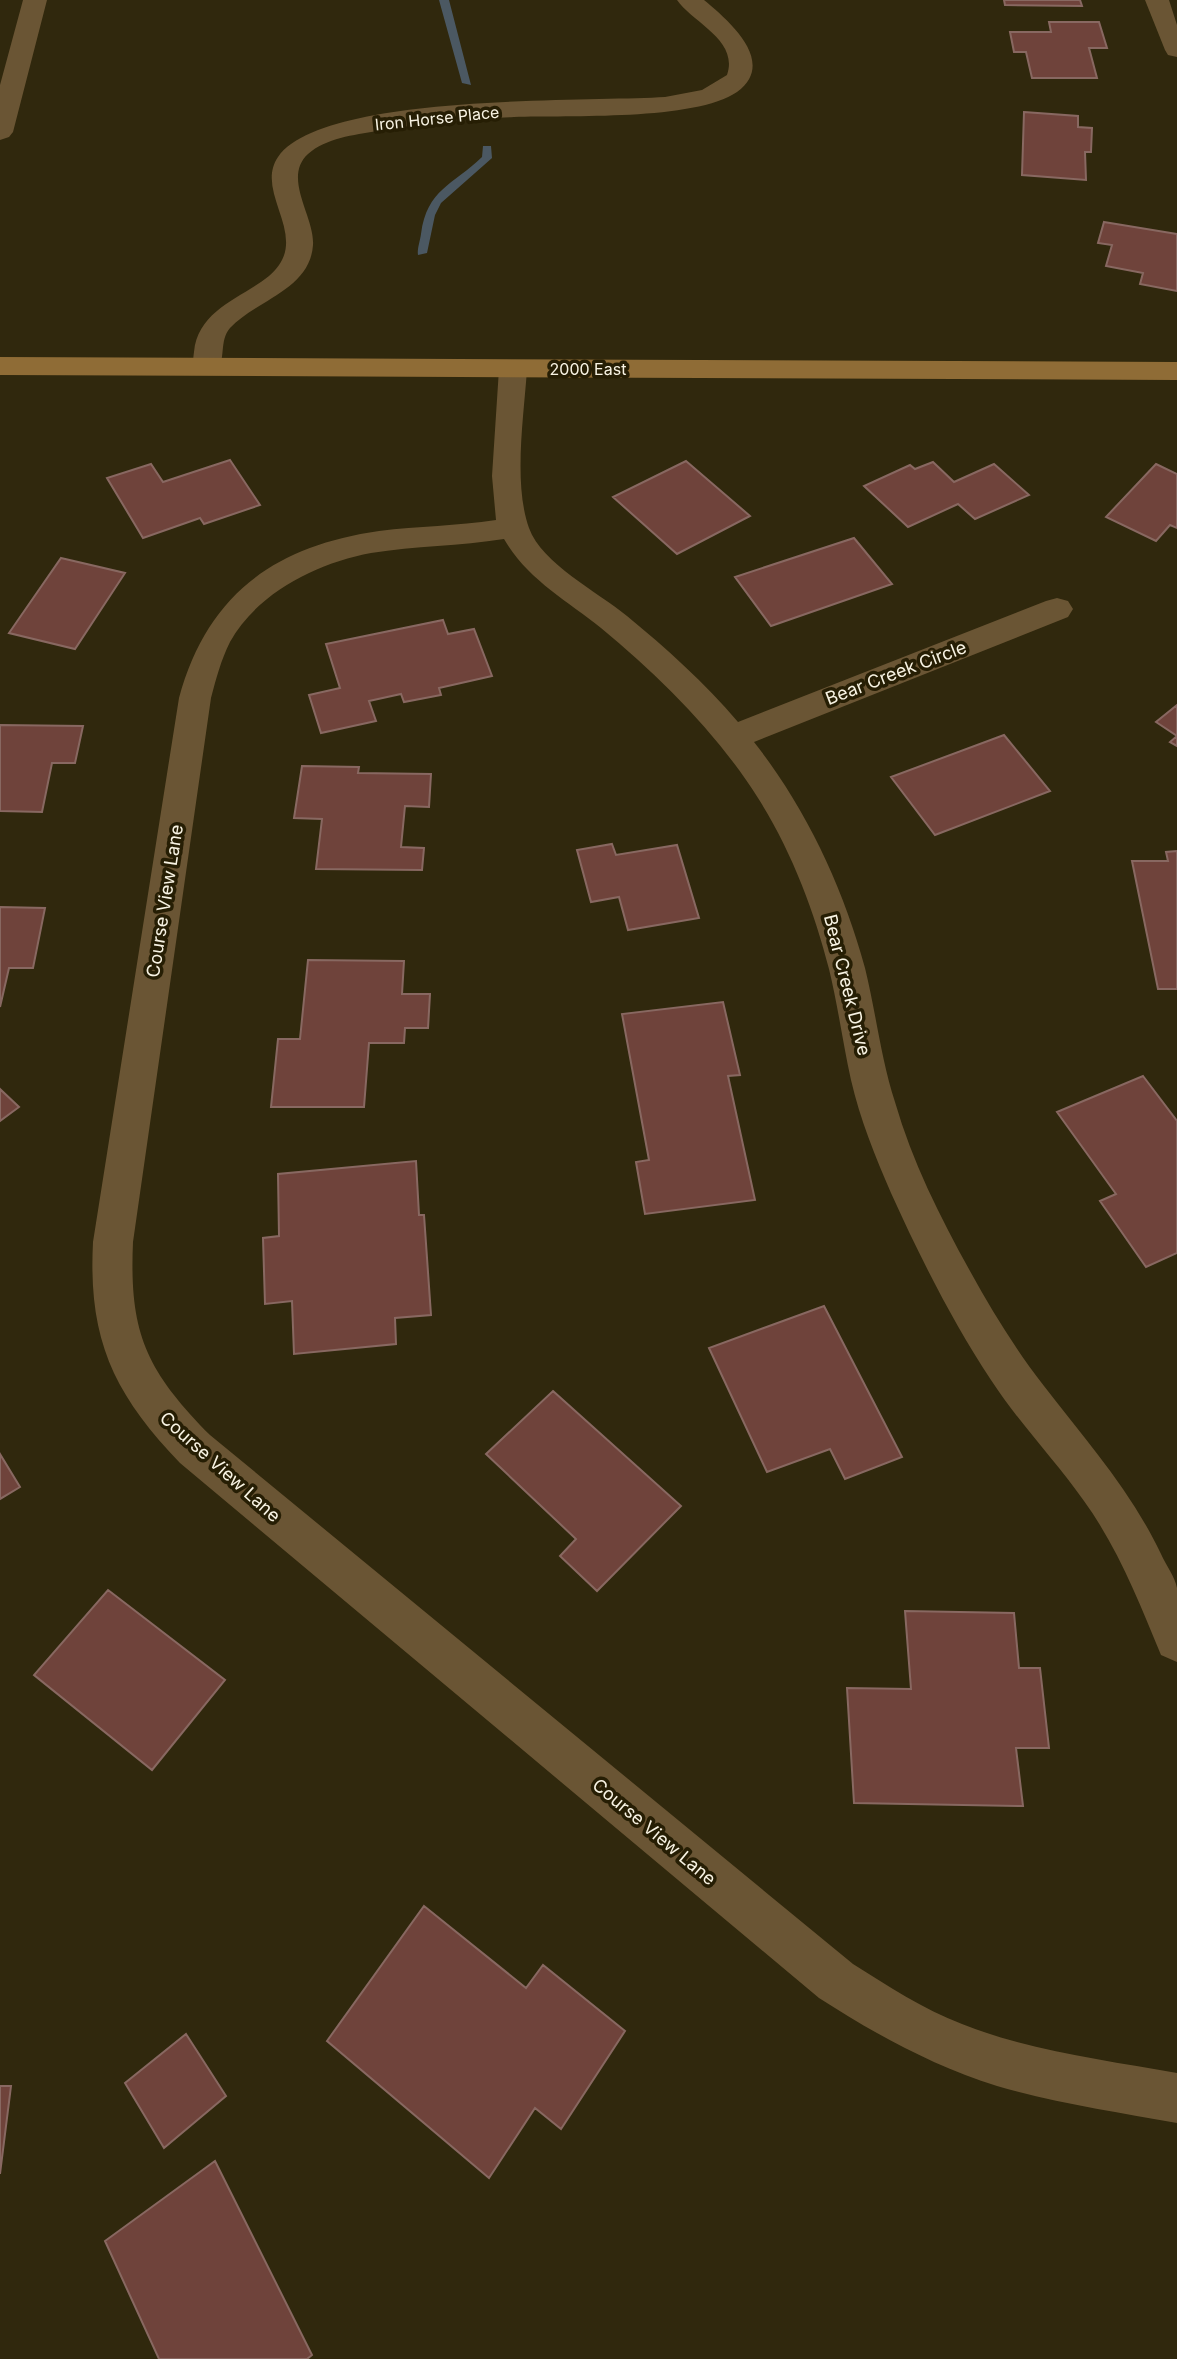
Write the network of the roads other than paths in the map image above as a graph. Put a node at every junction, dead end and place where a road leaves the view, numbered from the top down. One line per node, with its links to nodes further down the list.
1 (35, 0): 5 (street)
2 (689, 0): 7 (street, Iron Horse Place)
3 (1157, 0): 4 (street)
4 (1177, 50)
5 (0, 132)
6 (0, 366): 7 (street, 2000 East)
7 (207, 366): 8 (street, 2000 East)
8 (513, 369): 9 (street, 2000 East); 10 (street, Bear Creek Drive)
9 (1177, 371)
10 (513, 527): 12 (street, Bear Creek Drive); 14 (street, Course View Lane)
11 (1057, 610): 12 (street, Bear Creek Circle)
12 (734, 737): 13 (street, Bear Creek Drive)
13 (1177, 1640)
14 (1177, 2098)

